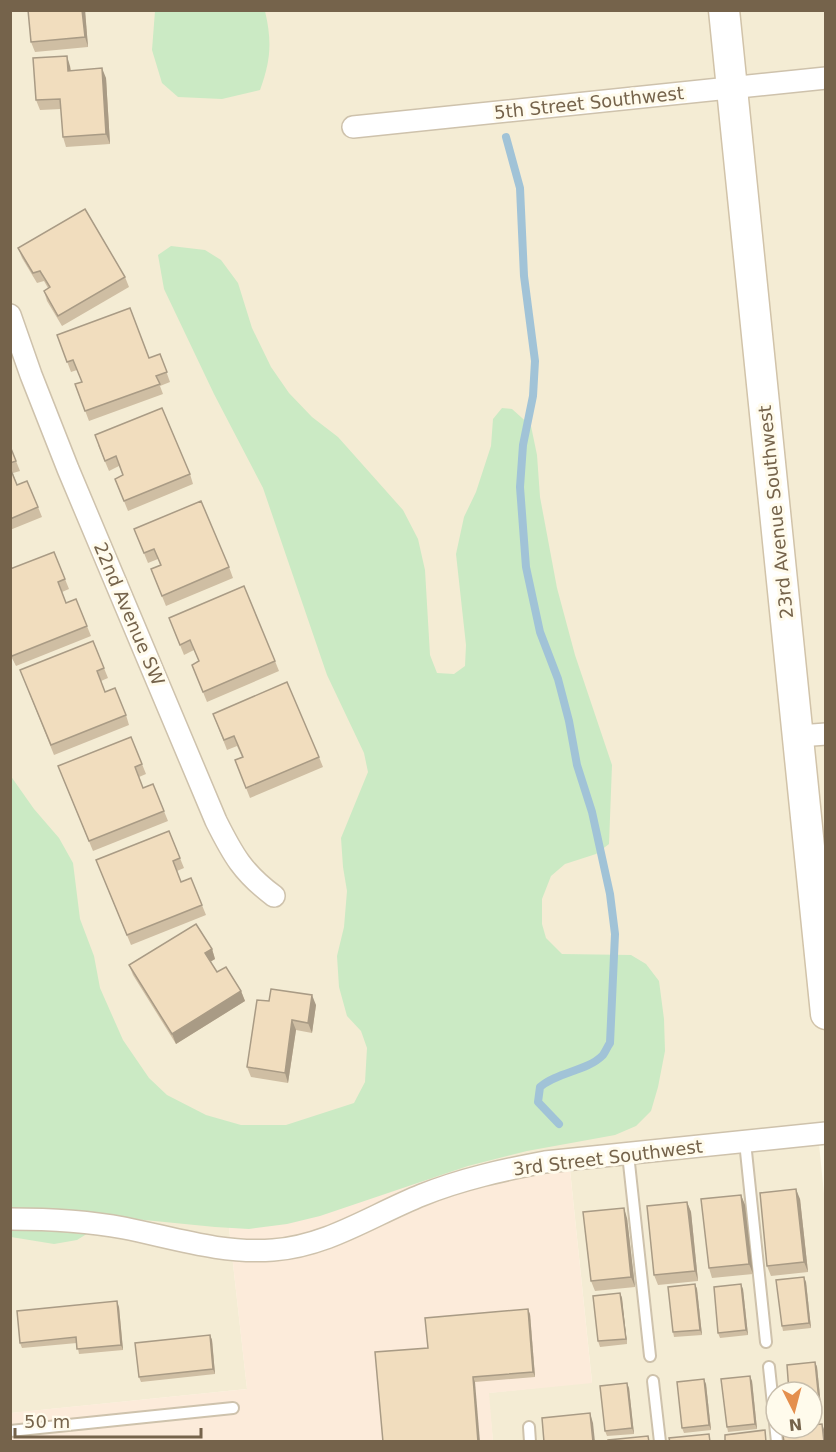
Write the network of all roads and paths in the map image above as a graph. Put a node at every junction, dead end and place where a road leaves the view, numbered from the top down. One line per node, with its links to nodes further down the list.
1 (724, 10): 3 (street, 23rd Avenue Southwest)
2 (825, 78): 3 (street, 5th Street Southwest)
3 (733, 87): 4 (street, 5th Street Southwest); 6 (street, 23rd Avenue Southwest)
4 (352, 127)
5 (10, 315): 7 (street, 22nd Avenue SW)
6 (812, 735): 8 (street, 23rd Avenue Southwest)
7 (274, 896)
8 (825, 1014)
9 (825, 1133): 10 (street, 3rd Street Southwest)
10 (745, 1142): 11 (street, 3rd Street Southwest); 13 (lane)
11 (628, 1154): 12 (street, 3rd Street Southwest); 14 (lane)
12 (10, 1219)
13 (766, 1342)
14 (650, 1356)
15 (769, 1367): 22 (lane)
16 (653, 1381): 21 (lane)
17 (233, 1408): 19 (lane)
18 (529, 1427): 20 (lane)
19 (10, 1431)
20 (530, 1442)
21 (660, 1442)
22 (777, 1442)

